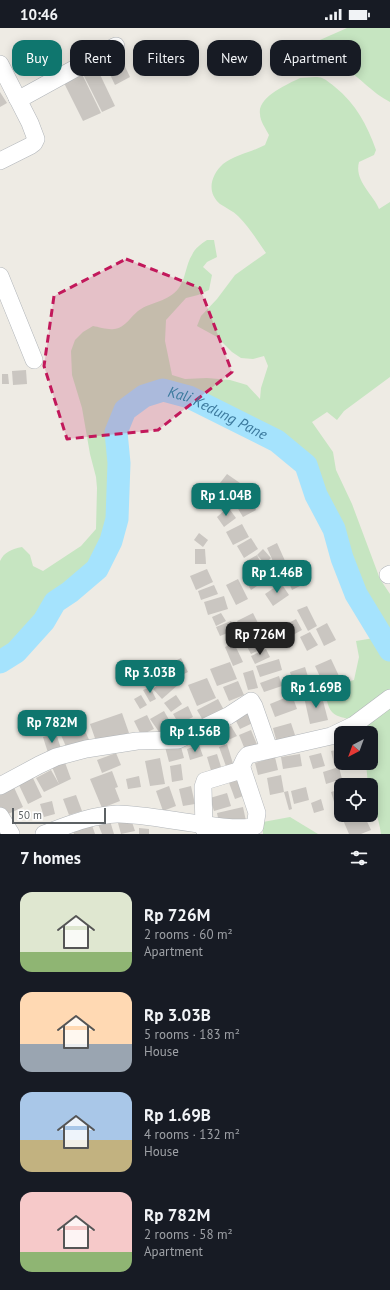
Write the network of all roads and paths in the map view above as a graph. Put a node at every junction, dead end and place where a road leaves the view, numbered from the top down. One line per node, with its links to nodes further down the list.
1 (0, 64): 3 (street)
2 (70, 71): 3 (street)
3 (17, 98): 4 (street)
4 (0, 161)
5 (0, 276): 6 (street)
6 (34, 360)
7 (390, 698): 8 (street)
8 (269, 750): 9 (street); 10 (street)
9 (242, 768): 12 (street); 12 (street)
10 (0, 786)
11 (0, 816): 13 (street)
12 (204, 829): 14 (street)
13 (11, 834)
14 (44, 834)

